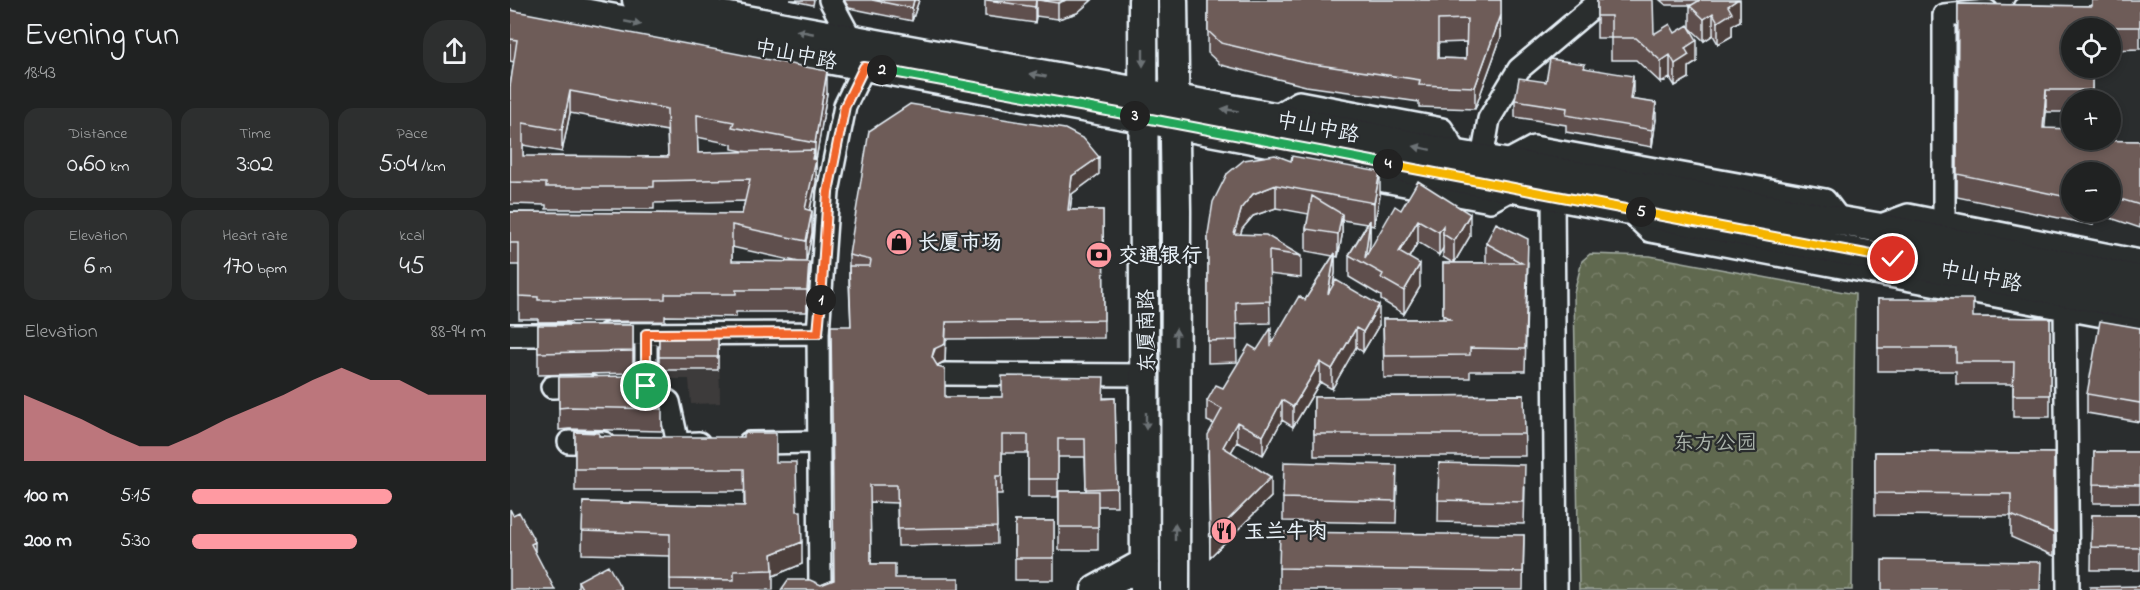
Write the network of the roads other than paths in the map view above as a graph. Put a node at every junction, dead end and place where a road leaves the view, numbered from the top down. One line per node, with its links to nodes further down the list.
1 (514, 0): 9 (main road, 中山中路, one-way to 9)
2 (637, 0): 8 (main road, 中山中路, one-way to 2)
3 (830, 0): 8 (street)
4 (1143, 0): 10 (main road, 东厦南路, one-way to 10)
5 (1173, 0): 11 (main road, 东厦南路)
6 (1600, 0): 13 (street)
7 (2104, 0): 16 (street)
8 (852, 41): 10 (main road, 中山中路, one-way to 8)
9 (864, 67): 10 (main road, 中山中路); 28 (street)
10 (1143, 106): 11 (main road, 中山中路); 32 (main road, 东厦南路)
11 (1175, 112): 12 (main road, 中山中路); 43 (main road, 东厦南路, one-way to 11)
12 (1269, 129): 13 (main road, 中山中路); 13 (main road, 中山中路)
13 (1490, 166): 14 (main road, 中山中路); 17 (main road, 中山中路)
14 (1553, 195): 15 (main road, 中山中路); 44 (street)
15 (1628, 209): 18 (main road, 中山中路); 21 (street)
16 (1944, 222): 17 (street); 19 (street)
17 (1875, 227): 19 (main road, 中山中路)
18 (1893, 259): 21 (street); 23 (main road, 中山中路)
19 (2089, 260): 20 (street); 22 (main road, 中山中路)
20 (2140, 261)
21 (1859, 270): 24 (street)
22 (2140, 280)
23 (2043, 288): 24 (street); 25 (main road, 中山中路)
24 (2015, 299): 26 (street)
25 (2140, 306)
26 (2065, 308): 27 (street); 45 (street)
27 (2140, 323)
28 (818, 333): 29 (street); 36 (street)
29 (646, 334): 30 (street); 33 (street)
30 (510, 335)
31 (945, 374): 32 (street)
32 (1146, 375): 40 (main road, 东厦南路, one-way to 40)
33 (646, 386): 34 (street); 39 (street)
34 (552, 387)
35 (569, 442): 37 (street)
36 (819, 442): 39 (street); 41 (street)
37 (623, 443)
38 (656, 443): 39 (street)
39 (678, 444)
40 (1145, 577): 42 (main road)
41 (820, 590)
42 (1096, 590)
43 (1174, 590)
44 (1556, 590)
45 (2068, 590)

